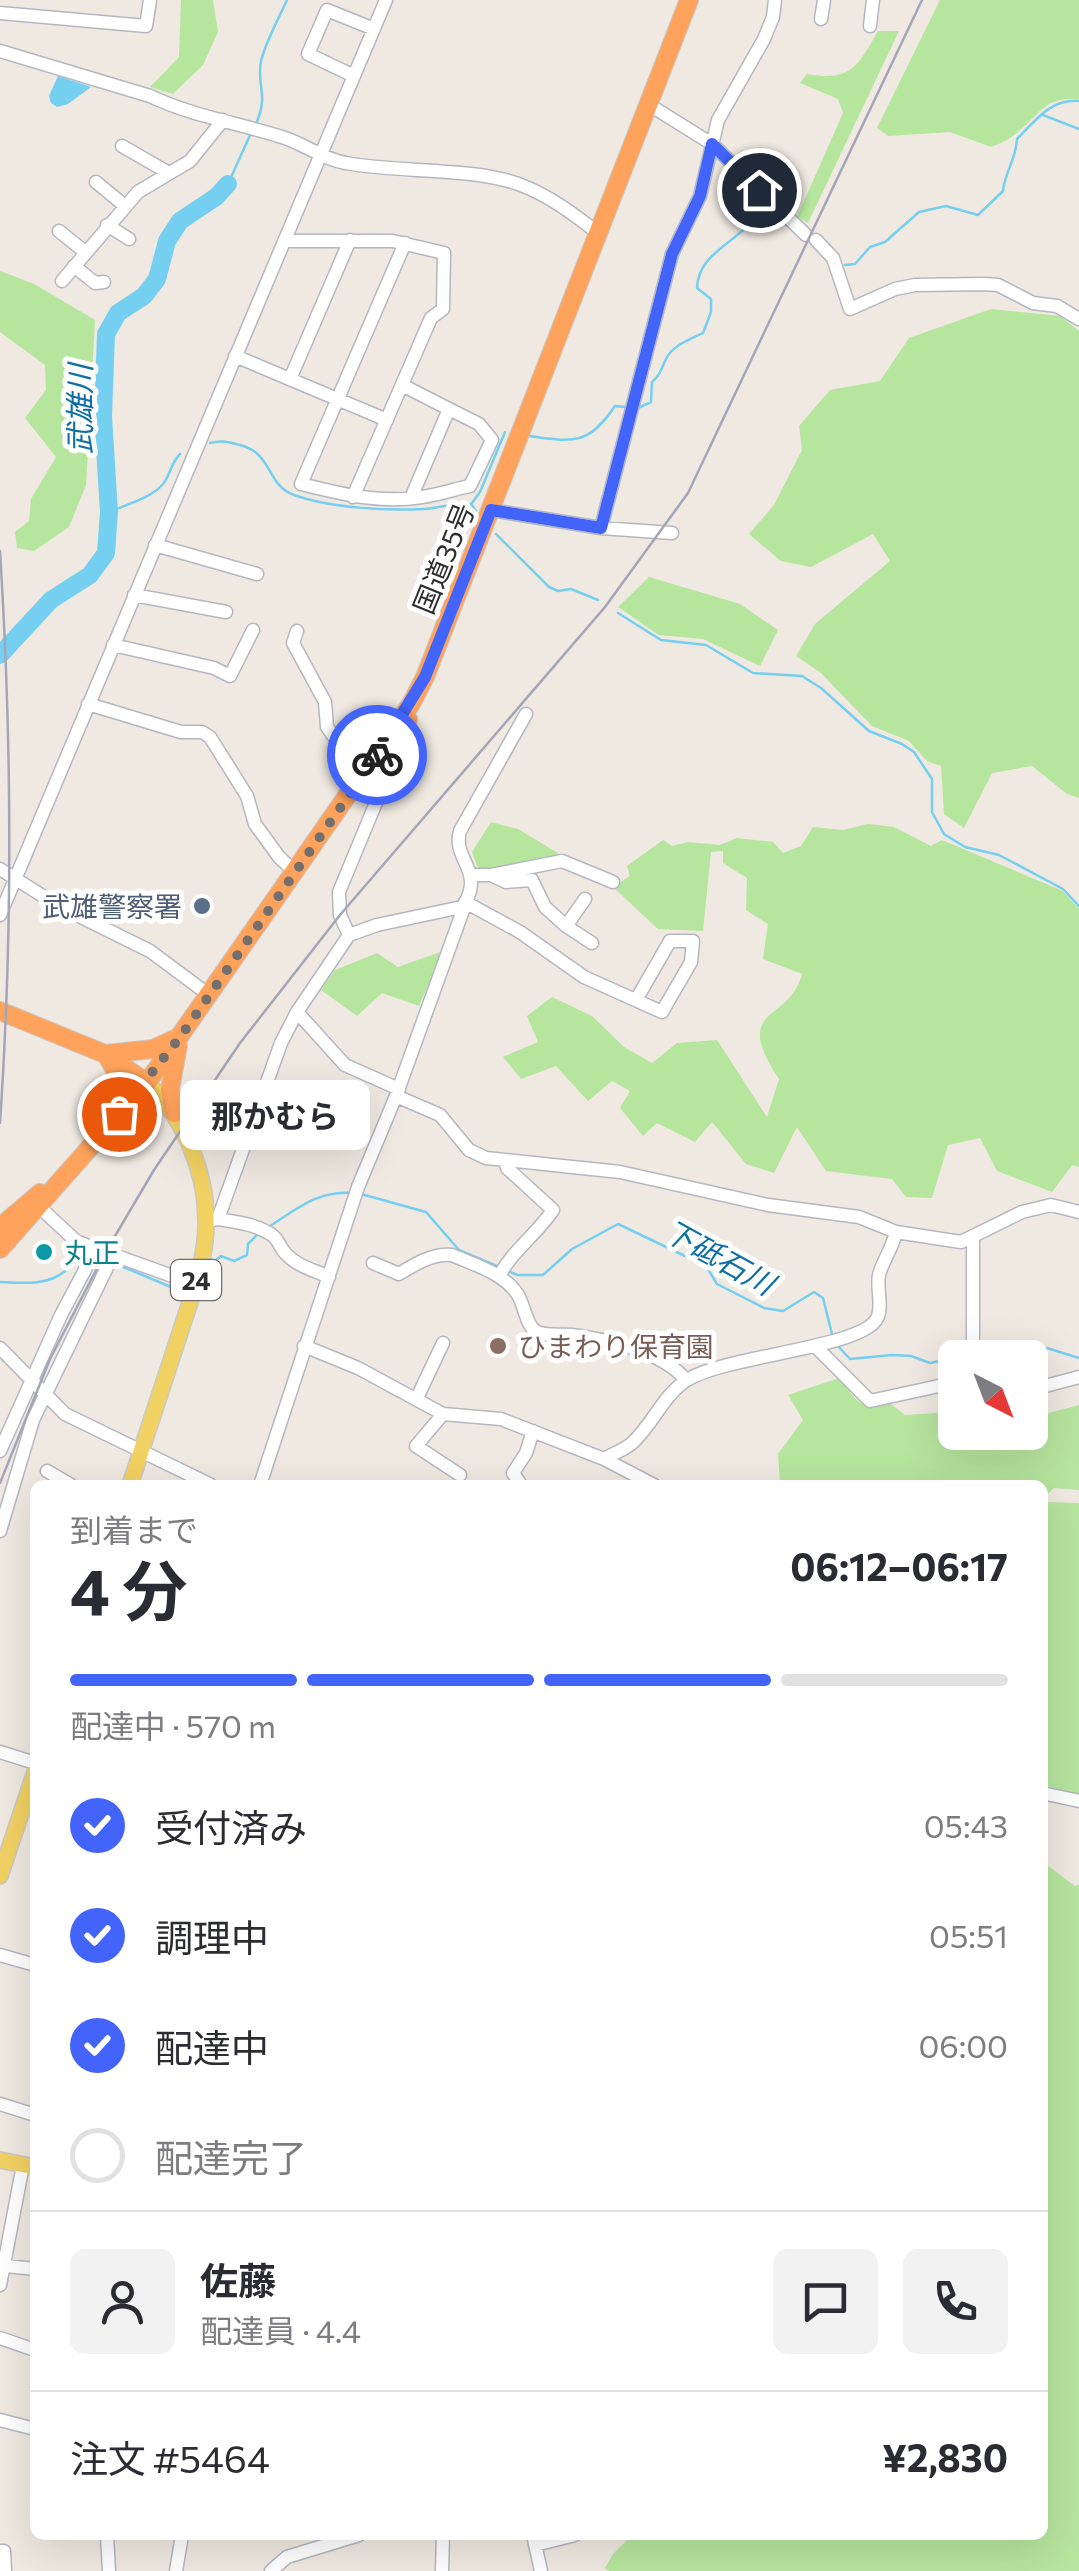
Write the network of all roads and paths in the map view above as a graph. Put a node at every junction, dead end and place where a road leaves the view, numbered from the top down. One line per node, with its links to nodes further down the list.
1 (150, 0): 7 (street)
2 (386, 0): 10 (street)
3 (689, 0): 13 (highway, 国道35号)
4 (775, 0): 15 (street)
5 (824, 0): 8 (street)
6 (873, 0): 9 (street)
7 (0, 12)
8 (822, 19)
9 (870, 26)
10 (374, 29): 12 (street); 12 (street)
11 (0, 51): 14 (street)
12 (354, 76): 17 (street)
13 (648, 104): 15 (street); 23 (highway, 国道35号)
14 (223, 120): 17 (street); 18 (street)
15 (712, 144): 32 (street); 42 (street)
16 (122, 146): 18 (street)
17 (320, 156): 23 (street); 26 (street)
18 (170, 173): 20 (street)
19 (96, 182): 20 (street)
20 (125, 206): 21 (street)
21 (107, 225): 24 (street); 28 (street)
22 (59, 231): 28 (street)
23 (600, 234): 41 (highway, 国道35号)
24 (130, 239)
25 (350, 240): 26 (street); 27 (street); 34 (street)
26 (284, 241): 33 (street)
27 (405, 243): 35 (street); 36 (street)
28 (86, 252): 29 (street)
29 (74, 266): 30 (street); 31 (street)
30 (62, 281)
31 (104, 282)
32 (1079, 319)
33 (235, 356): 34 (street); 44 (street)
34 (290, 379): 36 (street)
35 (402, 384): 37 (street); 38 (street)
36 (338, 400): 38 (street); 39 (street)
37 (449, 410): 40 (street); 40 (street)
38 (386, 420): 39 (street)
39 (353, 497): 40 (street)
40 (411, 498)
41 (491, 510): 42 (street); 52 (highway, 国道35号)
42 (601, 528): 43 (street)
43 (672, 533)
44 (156, 545): 45 (street); 46 (street)
45 (257, 574)
46 (134, 595): 47 (street); 50 (street)
47 (226, 612)
48 (252, 630): 50 (street)
49 (297, 631): 55 (street)
50 (113, 645): 51 (street)
51 (88, 704): 58 (street); 61 (street)
52 (411, 704): 54 (highway, 国道35号); 56 (highway)
53 (526, 714): 59 (street)
54 (374, 760): 55 (highway, 国道35号); 56 (street)
55 (362, 776): 58 (highway, 国道35号)
56 (386, 781): 67 (street)
57 (0, 869): 61 (street)
58 (295, 872): 69 (highway, 国道35号)
59 (472, 874): 60 (street); 64 (street)
60 (491, 875): 62 (street); 66 (street)
61 (14, 878): 65 (street); 69 (street)
62 (613, 882)
63 (585, 899): 66 (street)
64 (463, 906): 67 (street); 70 (street); 76 (street)
65 (0, 914)
66 (566, 926): 68 (street)
67 (349, 935): 72 (street)
68 (592, 943)
69 (210, 994): 73 (highway, 国道35号)
70 (636, 1000): 70 (street)
71 (0, 1011): 74 (highway)
72 (297, 1012): 76 (street); 82 (street)
73 (181, 1036): 74 (highway); 75 (highway, 国道35号); 77 (highway)
74 (105, 1054): 75 (highway); 78 (highway)
75 (147, 1083): 77 (main road, 24); 78 (highway, 国道35号)
76 (398, 1092): 79 (street); 91 (street)
77 (174, 1112): 82 (main road, 24)
78 (119, 1114): 80 (highway, 国道35号)
79 (505, 1160): 84 (street); 90 (street)
80 (35, 1203): 83 (highway); 86 (highway); 87 (street)
81 (1079, 1212): 85 (street)
82 (212, 1220): 91 (street); 92 (main road, 24)
83 (0, 1228)
84 (896, 1232): 85 (street); 94 (street)
85 (972, 1238): 93 (street)
86 (0, 1249)
87 (96, 1249): 88 (street); 100 (street)
88 (113, 1255): 92 (street); 103 (street)
89 (373, 1264): 90 (street)
90 (502, 1270): 99 (street)
91 (328, 1277): 96 (street)
92 (196, 1278): 108 (main road, 24)
93 (973, 1340)
94 (827, 1342): 99 (street); 102 (street)
95 (443, 1343): 104 (street)
96 (304, 1346): 104 (street); 113 (street)
97 (0, 1348): 100 (street)
98 (1079, 1377): 101 (street)
99 (686, 1380): 109 (street)
100 (30, 1381): 103 (street); 107 (street)
101 (1048, 1385)
102 (938, 1386)
103 (43, 1395): 108 (street); 116 (street)
104 (417, 1398): 105 (street)
105 (444, 1414): 106 (street); 110 (street)
106 (533, 1431): 109 (street); 114 (street)
107 (0, 1451)
108 (141, 1452): 111 (main road, 24); 112 (street)
109 (604, 1459): 115 (street)
110 (460, 1475)
111 (132, 1480)
112 (201, 1480)
113 (262, 1480)
114 (518, 1480)
115 (644, 1480)
116 (0, 1530)
117 (0, 1752): 118 (street)
118 (30, 1761)
119 (30, 1787): 122 (main road)
120 (1048, 1794): 121 (street)
121 (1079, 1801)
122 (0, 1876)
123 (0, 1955): 124 (street)
124 (30, 1964)
125 (0, 2104): 126 (street)
126 (30, 2114)
127 (0, 2160): 128 (main road)
128 (29, 2166): 129 (street)
129 (4, 2251): 130 (street)
130 (6, 2266): 131 (street); 132 (street)
131 (30, 2268)
132 (0, 2285)
133 (0, 2338): 134 (street)
134 (30, 2348)
135 (0, 2420): 136 (street)
136 (30, 2428)
137 (106, 2540): 144 (street)
138 (181, 2540): 145 (street)
139 (343, 2540): 146 (street)
140 (443, 2540): 147 (street)
141 (534, 2540): 148 (street)
142 (0, 2551): 143 (street)
143 (5, 2571)
144 (109, 2571)
145 (176, 2571)
146 (271, 2571)
147 (442, 2571)
148 (540, 2571)

